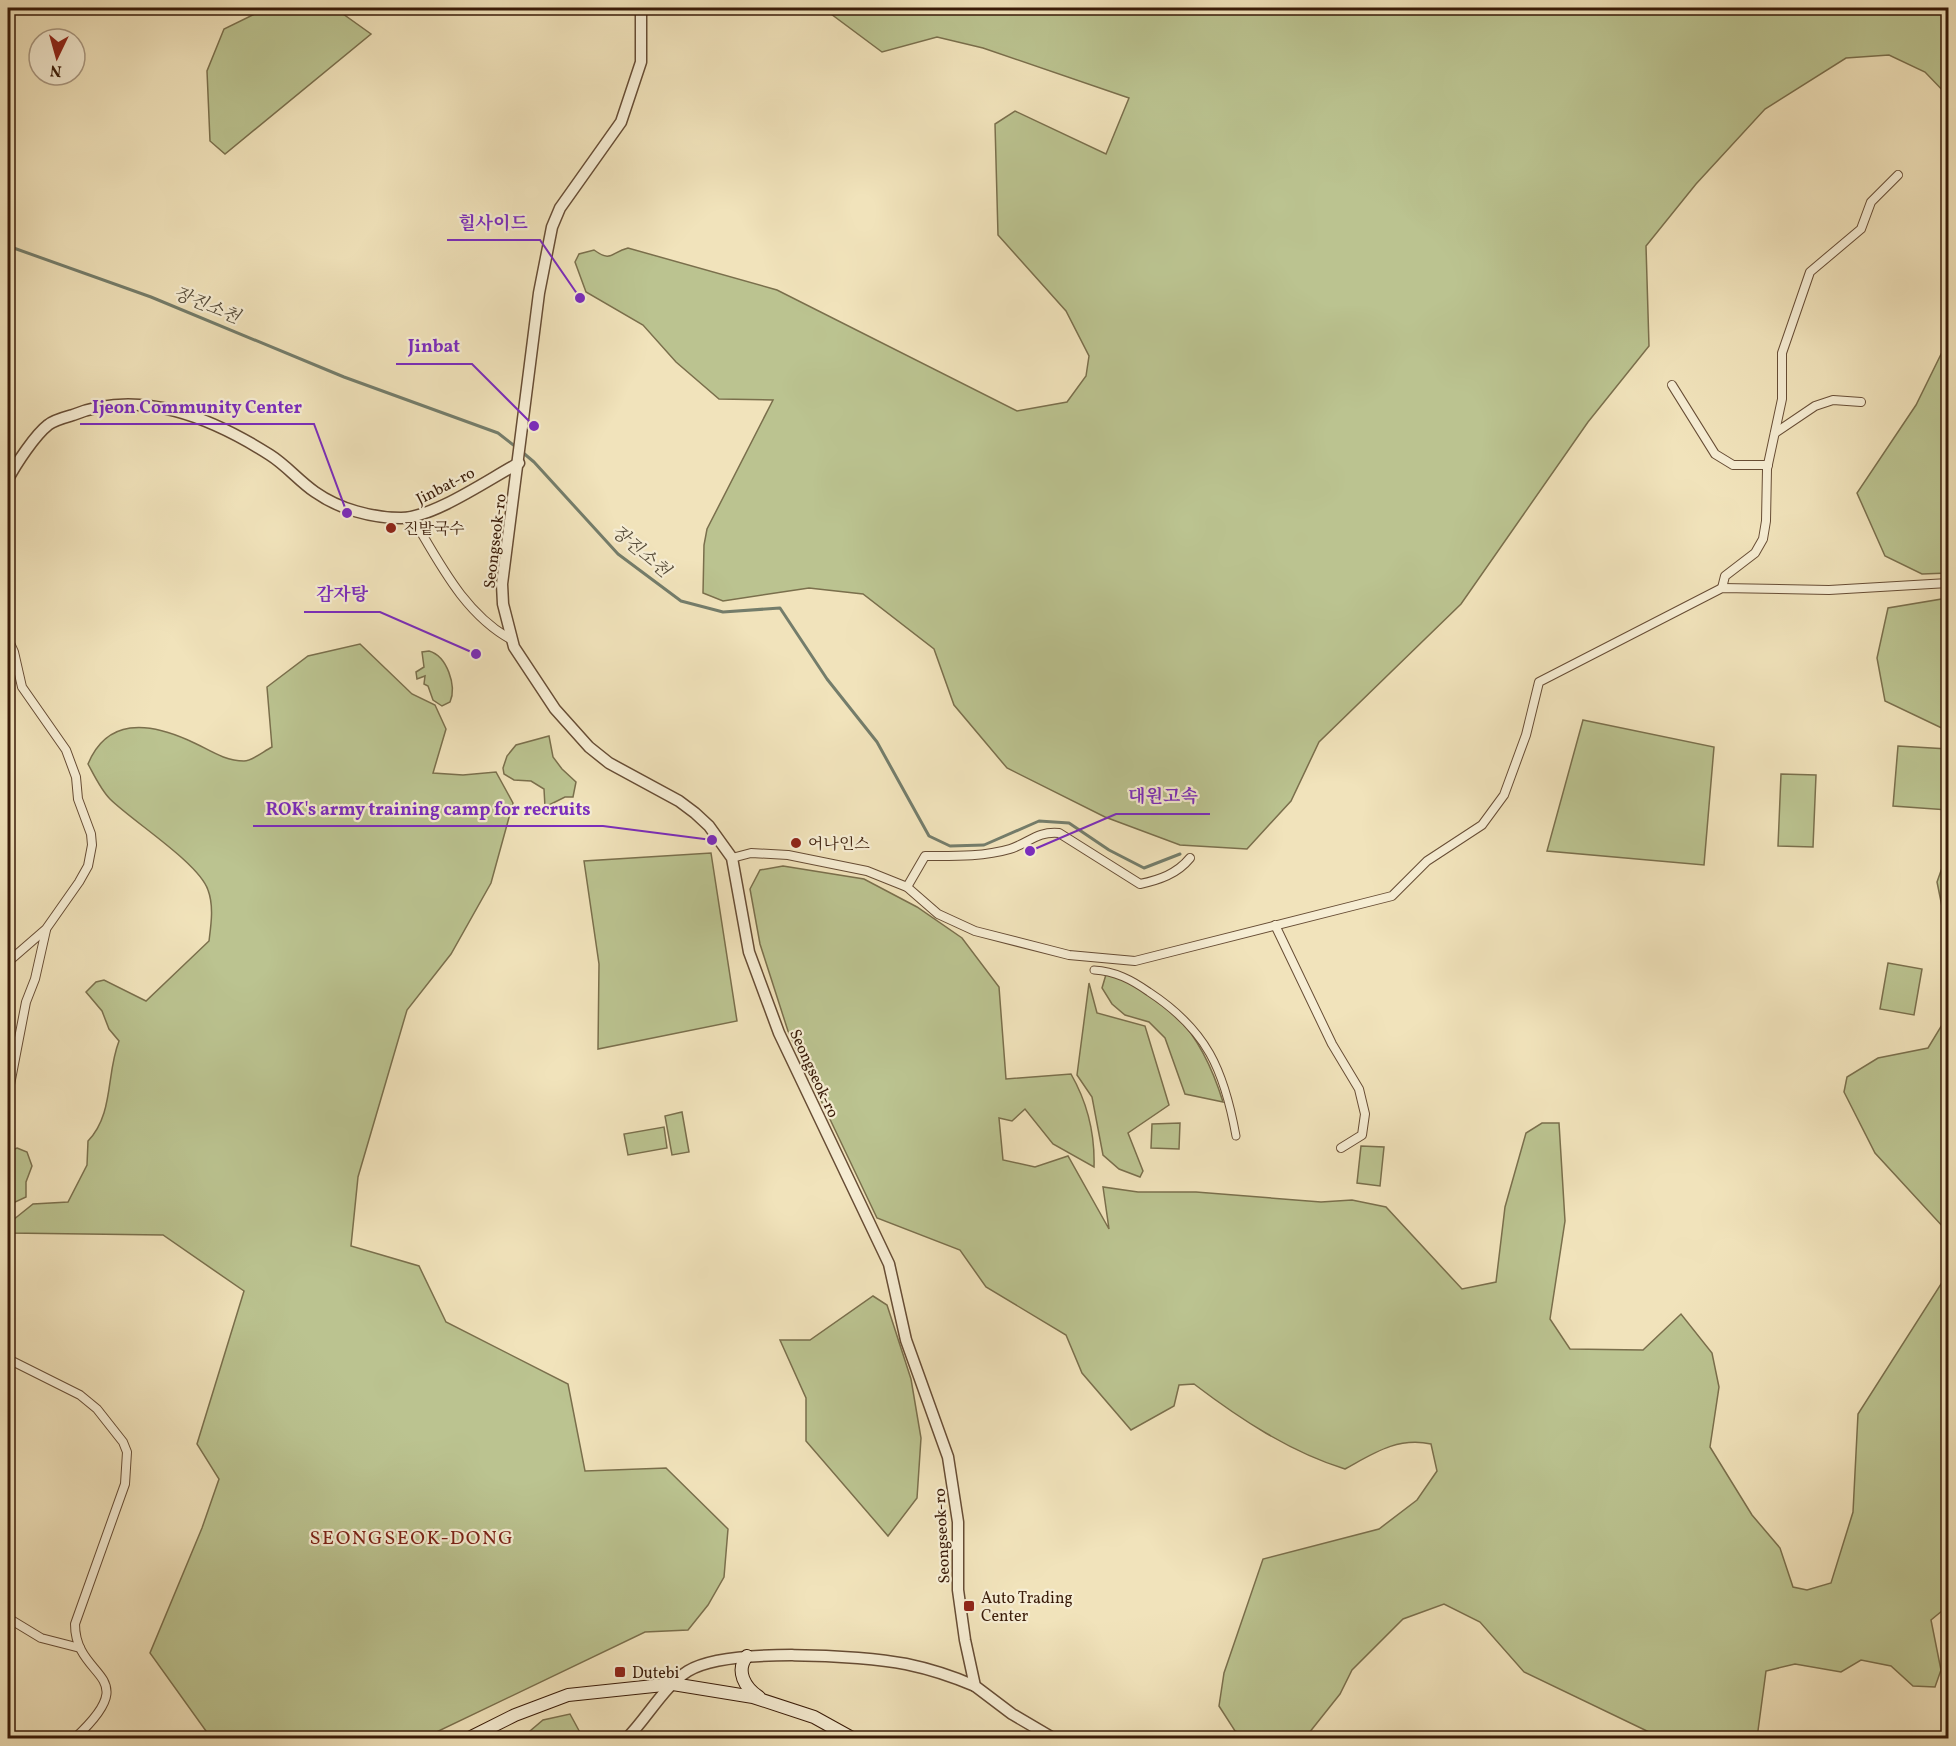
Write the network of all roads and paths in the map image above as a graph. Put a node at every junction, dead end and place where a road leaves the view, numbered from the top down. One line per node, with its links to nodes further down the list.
1 (641, 8): 6 (street, Seongseok-ro)
2 (1898, 175): 5 (street)
3 (1672, 384): 7 (street)
4 (1861, 402): 5 (street)
5 (1775, 433): 7 (street)
6 (520, 461): 9 (street, Jinbat-ro); 13 (street, Seongseok-ro)
7 (1768, 465): 11 (street)
8 (8, 479): 9 (street, Jinbat-ro)
9 (412, 517): 13 (street)
10 (1948, 583): 11 (street)
11 (1722, 588): 17 (street)
12 (8, 639): 18 (street)
13 (512, 640): 14 (street, Seongseok-ro)
14 (732, 858): 16 (street); 29 (street, Seongseok-ro)
15 (1190, 858): 16 (street)
16 (907, 887): 17 (street)
17 (1275, 926): 23 (street)
18 (46, 929): 19 (street); 21 (street)
19 (8, 962)
20 (1094, 970): 22 (street)
21 (8, 1095)
22 (1236, 1136)
23 (1341, 1148)
24 (8, 1359): 26 (street)
25 (8, 1618): 26 (street)
26 (80, 1648): 31 (street)
27 (747, 1656): 28 (street); 29 (street); 30 (main road)
28 (673, 1684): 30 (main road); 32 (main road); 33 (street)
29 (975, 1686): 35 (street)
30 (765, 1701): 34 (main road)
31 (75, 1738)
32 (469, 1738)
33 (627, 1738)
34 (852, 1738)
35 (1053, 1738)

